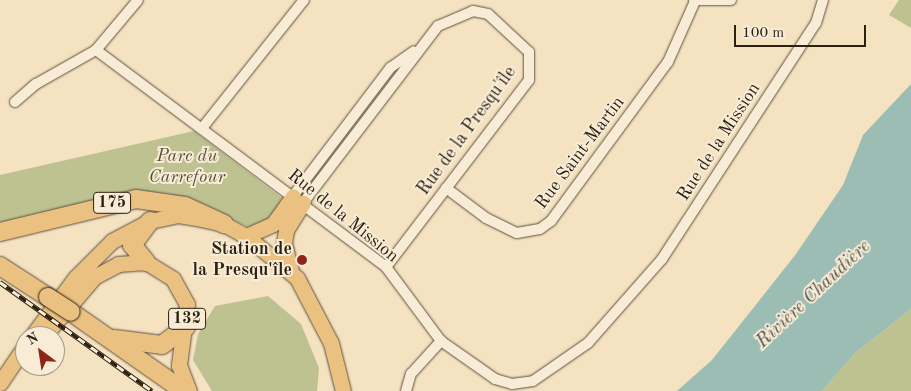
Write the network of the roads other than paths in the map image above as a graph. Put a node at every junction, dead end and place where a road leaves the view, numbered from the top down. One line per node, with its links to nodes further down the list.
1 (138, 0): 6 (street)
2 (304, 0): 8 (street)
3 (695, 0): 4 (street); 9 (street, Rue Saint-Martin)
4 (731, 0)
5 (822, 0): 23 (street, Rue de la Mission)
6 (96, 50): 7 (street); 8 (street, Rue de la Mission)
7 (14, 102)
8 (204, 127): 10 (street, Rue de la Mission)
9 (446, 188): 10 (street, Rue de la Presqu'île); 17 (street, Rue de la Presqu'île)
10 (298, 199): 14 (main road); 17 (street, Rue de la Mission); 18 (main road)
11 (150, 221): 12 (main road); 15 (highway); 19 (main road)
12 (224, 224): 13 (highway, 175); 14 (main road)
13 (0, 232)
14 (246, 236): 18 (main road)
15 (146, 262): 20 (main road); 21 (main road, 132)
16 (0, 266): 22 (highway, bridge)
17 (386, 267): 23 (street, Rue de la Mission)
18 (291, 271): 25 (main road)
19 (40, 326)
20 (52, 326)
21 (186, 327): 22 (highway); 30 (main road, 132)
22 (107, 337): 29 (highway)
23 (441, 341): 33 (street)
24 (15, 361): 27 (main road)
25 (337, 368): 31 (main road); 32 (main road)
26 (17, 376): 28 (main road)
27 (0, 383)
28 (6, 391)
29 (184, 391)
30 (189, 391)
31 (336, 391)
32 (343, 391)
33 (406, 391)

